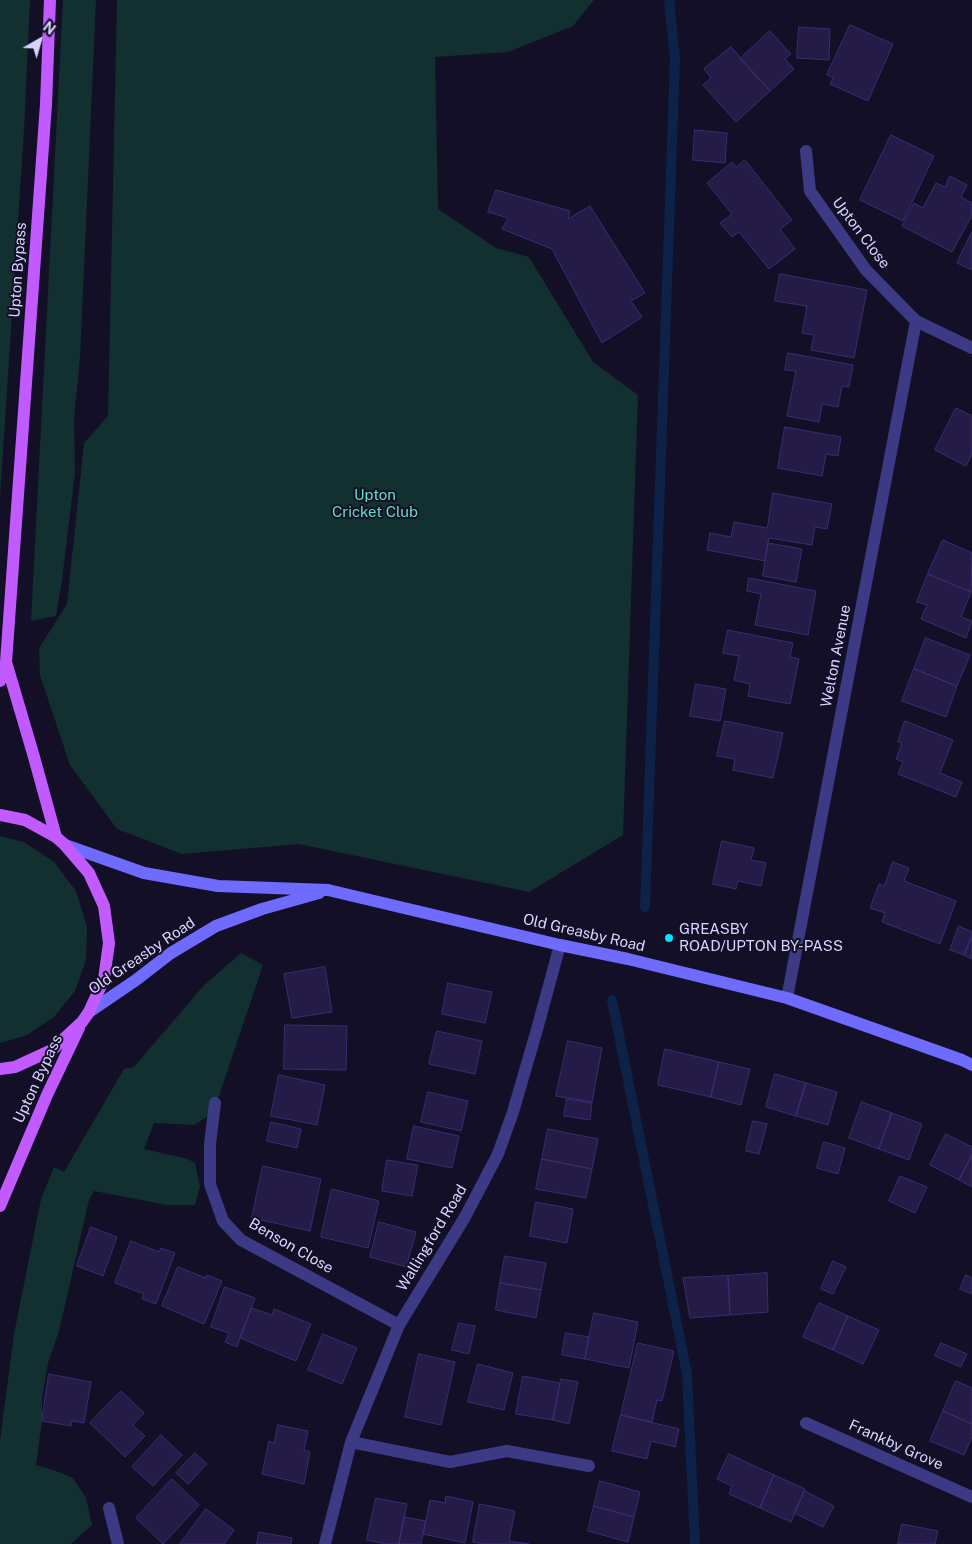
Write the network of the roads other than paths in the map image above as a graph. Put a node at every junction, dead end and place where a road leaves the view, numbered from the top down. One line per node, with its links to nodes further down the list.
1 (50, 0): 5 (main road, Upton Bypass)
2 (806, 152): 3 (street, Upton Close)
3 (916, 321): 4 (street, Upton Close); 11 (street, Welton Avenue)
4 (972, 348)
5 (6, 662): 6 (main road, Upton Bypass); 8 (main road, Upton Bypass)
6 (0, 681)
7 (0, 815): 8 (main road)
8 (61, 841): 9 (main road, Old Greasby Road); 12 (main road, Upton Bypass)
9 (328, 890): 10 (main road, Old Greasby Road); 12 (main road, Old Greasby Road)
10 (560, 945): 11 (main road, Old Greasby Road); 17 (street, Wallingford Road)
11 (787, 998): 13 (main road, Old Greasby Road)
12 (86, 1017): 14 (main road); 16 (main road, Upton Bypass)
13 (972, 1065)
14 (0, 1069)
15 (215, 1103): 17 (street, Benson Close)
16 (0, 1206)
17 (399, 1325): 19 (street, Wallingford Road)
18 (806, 1423): 21 (street, Frankby Grove)
19 (351, 1442): 20 (street); 24 (street, Wallingford Road)
20 (590, 1466)
21 (972, 1497)
22 (109, 1508): 23 (street)
23 (118, 1544)
24 (325, 1544)

